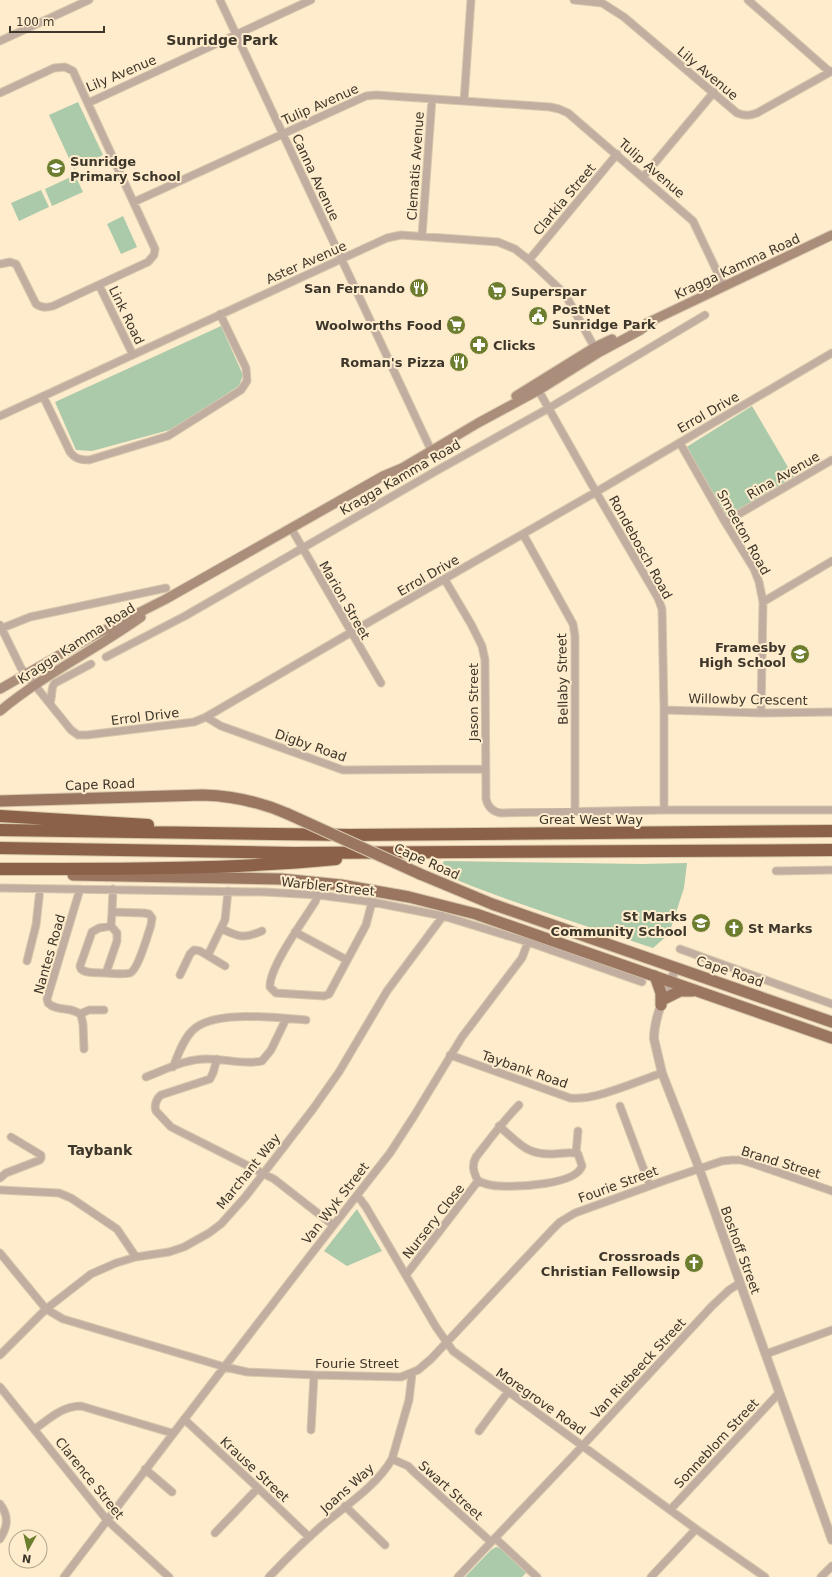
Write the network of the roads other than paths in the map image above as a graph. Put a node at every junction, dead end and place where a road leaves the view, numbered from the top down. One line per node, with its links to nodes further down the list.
1 (89, 0): 8 (street)
2 (220, 0): 7 (street, Canna Avenue)
3 (311, 0): 7 (street, Lily Avenue)
4 (471, 0): 13 (street)
5 (574, 0): 10 (street, Lily Avenue)
6 (748, 0): 9 (street)
7 (236, 34): 14 (street, Lily Avenue); 15 (street, Canna Avenue)
8 (0, 41)
9 (831, 71): 10 (street, Lily Avenue)
10 (714, 92): 17 (street)
11 (0, 94): 14 (street, Lily Avenue)
12 (432, 99): 13 (street, Tulip Avenue); 15 (street, Tulip Avenue); 20 (street, Clematis Avenue)
13 (464, 101): 16 (street, Tulip Avenue)
14 (88, 103): 18 (street)
15 (283, 134): 18 (street, Tulip Avenue); 21 (street, Canna Avenue)
16 (617, 154): 17 (street, Tulip Avenue); 22 (street, Clarkia Street)
17 (643, 177): 25 (street, Tulip Avenue)
18 (134, 202): 24 (street)
19 (832, 235): 25 (main road, Kragga Kamma Road)
20 (422, 236): 21 (street, Aster Avenue); 22 (street, Aster Avenue)
21 (341, 260): 26 (street, Aster Avenue); 36 (street, Canna Avenue)
22 (529, 260): 28 (street, Aster Avenue)
23 (0, 264): 24 (street)
24 (99, 285): 30 (street, Link Road)
25 (724, 286): 28 (main road, Kragga Kamma Road)
26 (220, 314): 30 (street, Aster Avenue); 32 (street)
27 (705, 315): 33 (street, Kragga Kamma Road)
28 (596, 350): 31 (main road, Kragga Kamma Road)
29 (832, 353): 35 (street, Errol Drive)
30 (132, 355): 32 (street, Aster Avenue)
31 (537, 387): 33 (street, Rondebosch Road); 36 (main road, Kragga Kamma Road)
32 (43, 396): 34 (street, Aster Avenue)
33 (549, 408): 38 (street, Rondebosch Road); 42 (street, Kragga Kamma Road)
34 (0, 416)
35 (680, 443): 38 (street, Errol Drive); 39 (street, Smeeton Road)
36 (430, 448): 40 (main road, Kragga Kamma Road)
37 (832, 460): 39 (street, Rina Avenue)
38 (596, 492): 41 (street, Errol Drive); 57 (street, Rondebosch Road)
39 (725, 522): 47 (street, Smeeton Road)
40 (290, 528): 42 (street, Marion Street); 46 (main road, Kragga Kamma Road)
41 (523, 534): 44 (street, Errol Drive); 67 (street, Bellaby Street)
42 (301, 548): 49 (street, Marion Street); 50 (street, Kragga Kamma Road)
43 (832, 561): 47 (street)
44 (445, 580): 49 (street, Errol Drive); 62 (street, Jason Street)
45 (166, 588): 48 (street, Kragga Kamma Road)
46 (166, 599): 52 (main road, Kragga Kamma Road); 54 (main road, Kragga Kamma Road)
47 (763, 602): 60 (street, Smeeton Road)
48 (0, 627): 52 (street, Errol Drive)
49 (350, 633): 53 (street, Marion Street); 61 (street, Errol Drive)
50 (106, 657)
51 (90, 664): 56 (street)
52 (26, 673): 54 (street, Errol Drive); 55 (main road, Kragga Kamma Road)
53 (381, 683)
54 (35, 684): 56 (street, Errol Drive); 58 (main road, Kragga Kamma Road)
55 (0, 689)
56 (50, 703): 61 (street, Errol Drive)
57 (664, 710): 60 (street, Willowby Crescent); 65 (street, Rondebosch Road)
58 (0, 712)
59 (832, 712): 60 (street, Willowby Crescent)
60 (761, 713)
61 (206, 717): 62 (street, Digby Road)
62 (485, 769): 64 (street, Jason Street)
63 (0, 801): 98 (main road, Cape Road, bridge)
64 (490, 808): 67 (street, Great West Way)
65 (664, 810): 66 (street, Great West Way); 67 (street, Great West Way)
66 (832, 810)
67 (575, 812)
68 (0, 816): 71 (highway)
69 (0, 830): 71 (highway)
70 (832, 831): 71 (highway, Great West Way)
71 (350, 835)
72 (0, 848): 74 (highway)
73 (832, 850): 74 (highway)
74 (409, 852): 75 (highway)
75 (0, 869)
76 (832, 870): 77 (street)
77 (776, 871)
78 (0, 873): 101 (main road)
79 (0, 888): 80 (street, Warbler Street)
80 (40, 889): 81 (street, Warbler Street); 96 (street)
81 (80, 889): 82 (street, Warbler Street); 108 (street, Nantes Road)
82 (113, 890): 83 (street, Warbler Street); 86 (street)
83 (228, 891): 84 (street, Warbler Street); 89 (street)
84 (318, 895): 85 (street, Warbler Street); 91 (street)
85 (372, 902): 87 (street, Warbler Street); 95 (street)
86 (112, 912): 88 (street); 99 (street)
87 (443, 916): 92 (street, Warbler Street); 126 (street, Marchant Way)
88 (111, 926): 99 (street); 99 (street)
89 (222, 929): 90 (street); 94 (street)
90 (262, 931)
91 (296, 932): 95 (street); 95 (street)
92 (528, 942): 103 (street, Warbler Street); 114 (street, Van Wyk Street)
93 (680, 948): 106 (street, Cape Road)
94 (208, 955): 97 (street); 100 (street)
95 (347, 960)
96 (27, 961)
97 (224, 966)
98 (676, 967): 102 (street, Boshoff Street); 111 (main road, Cape Road)
99 (106, 973)
100 (180, 974)
101 (655, 976): 102 (main road); 105 (main road)
102 (671, 981): 104 (main road); 105 (street, Boshoff Street)
103 (642, 982)
104 (699, 991): 105 (main road); 112 (main road)
105 (663, 1002): 117 (street, Boshoff Street)
106 (832, 1004)
107 (104, 1010): 108 (street)
108 (80, 1014): 113 (street)
109 (286, 1019): 110 (street); 115 (street); 116 (street)
110 (306, 1020)
111 (832, 1022)
112 (832, 1038)
113 (84, 1049)
114 (450, 1055): 117 (street, Taybank Road); 132 (street, Van Wyk Street)
115 (217, 1059): 116 (street); 126 (street)
116 (173, 1067): 118 (street)
117 (662, 1073): 125 (street, Boshoff Street)
118 (146, 1077)
119 (520, 1105): 121 (street)
120 (620, 1106): 129 (street)
121 (499, 1126): 124 (street); 128 (street)
122 (578, 1131): 124 (street)
123 (11, 1137): 127 (street)
124 (576, 1153): 128 (street)
125 (699, 1168): 129 (street, Fourie Street); 131 (street, Brand Street); 137 (street, Boshoff Street)
126 (264, 1173): 133 (street); 135 (street, Marchant Way)
127 (0, 1178)
128 (478, 1181): 136 (street, Nursery Close)
129 (650, 1186): 140 (street, Fourie Street)
130 (0, 1190): 135 (street)
131 (832, 1191)
132 (357, 1195): 133 (street, Van Wyk Street); 136 (street, Moregrove Road)
133 (333, 1225): 143 (street, Van Wyk Street)
134 (0, 1254): 138 (street, Fourie Street)
135 (136, 1257): 138 (street, Marchant Way)
136 (406, 1275): 140 (street, Moregrove Road)
137 (740, 1283): 141 (street, Boshoff Street); 154 (street, Van Riebeeck Street)
138 (46, 1309): 142 (street, Marchant Way); 143 (street, Fourie Street)
139 (832, 1330): 141 (street)
140 (446, 1343): 144 (street, Fourie Street); 147 (street, Moregrove Road)
141 (766, 1354): 148 (street, Boshoff Street)
142 (0, 1355)
143 (225, 1367): 145 (street, Fourie Street); 149 (street, Van Wyk Street)
144 (412, 1374): 145 (street, Fourie Street); 155 (street, Joans Way)
145 (314, 1375): 151 (street)
146 (0, 1386): 150 (street, Clarence Street)
147 (508, 1392): 152 (street); 154 (street, Moregrove Road)
148 (779, 1393): 161 (street, Sonneblom Street); 168 (street, Boshoff Street)
149 (184, 1419): 153 (street, Van Wyk Street); 157 (street, Krause Street)
150 (35, 1430): 153 (street); 162 (street, Clarence Street)
151 (311, 1430)
152 (479, 1432)
153 (172, 1433): 156 (street, Van Wyk Street)
154 (583, 1445): 161 (street, Moregrove Road); 167 (street, Van Riebeeck Street)
155 (392, 1459): 160 (street, Joans Way); 167 (street, Swart Street)
156 (145, 1469): 158 (street); 162 (street, Van Wyk Street)
157 (258, 1488): 164 (street); 165 (street, Krause Street)
158 (172, 1492)
159 (0, 1504): 166 (street)
160 (345, 1506): 165 (street, Joans Way); 169 (street)
161 (670, 1510): 163 (street, Moregrove Road)
162 (107, 1520): 171 (street, Van Wyk Street); 172 (street, Clarence Street)
163 (696, 1529): 176 (street); 177 (street, Moregrove Road)
164 (215, 1533)
165 (308, 1537): 173 (street, Joans Way)
166 (0, 1538)
167 (493, 1540): 174 (street, Van Riebeeck Street); 175 (street, Swart Street)
168 (832, 1540)
169 (385, 1545)
170 (832, 1566): 178 (street)
171 (64, 1577)
172 (169, 1577)
173 (269, 1577)
174 (458, 1577)
175 (537, 1577)
176 (651, 1577)
177 (765, 1577)
178 (822, 1577)

